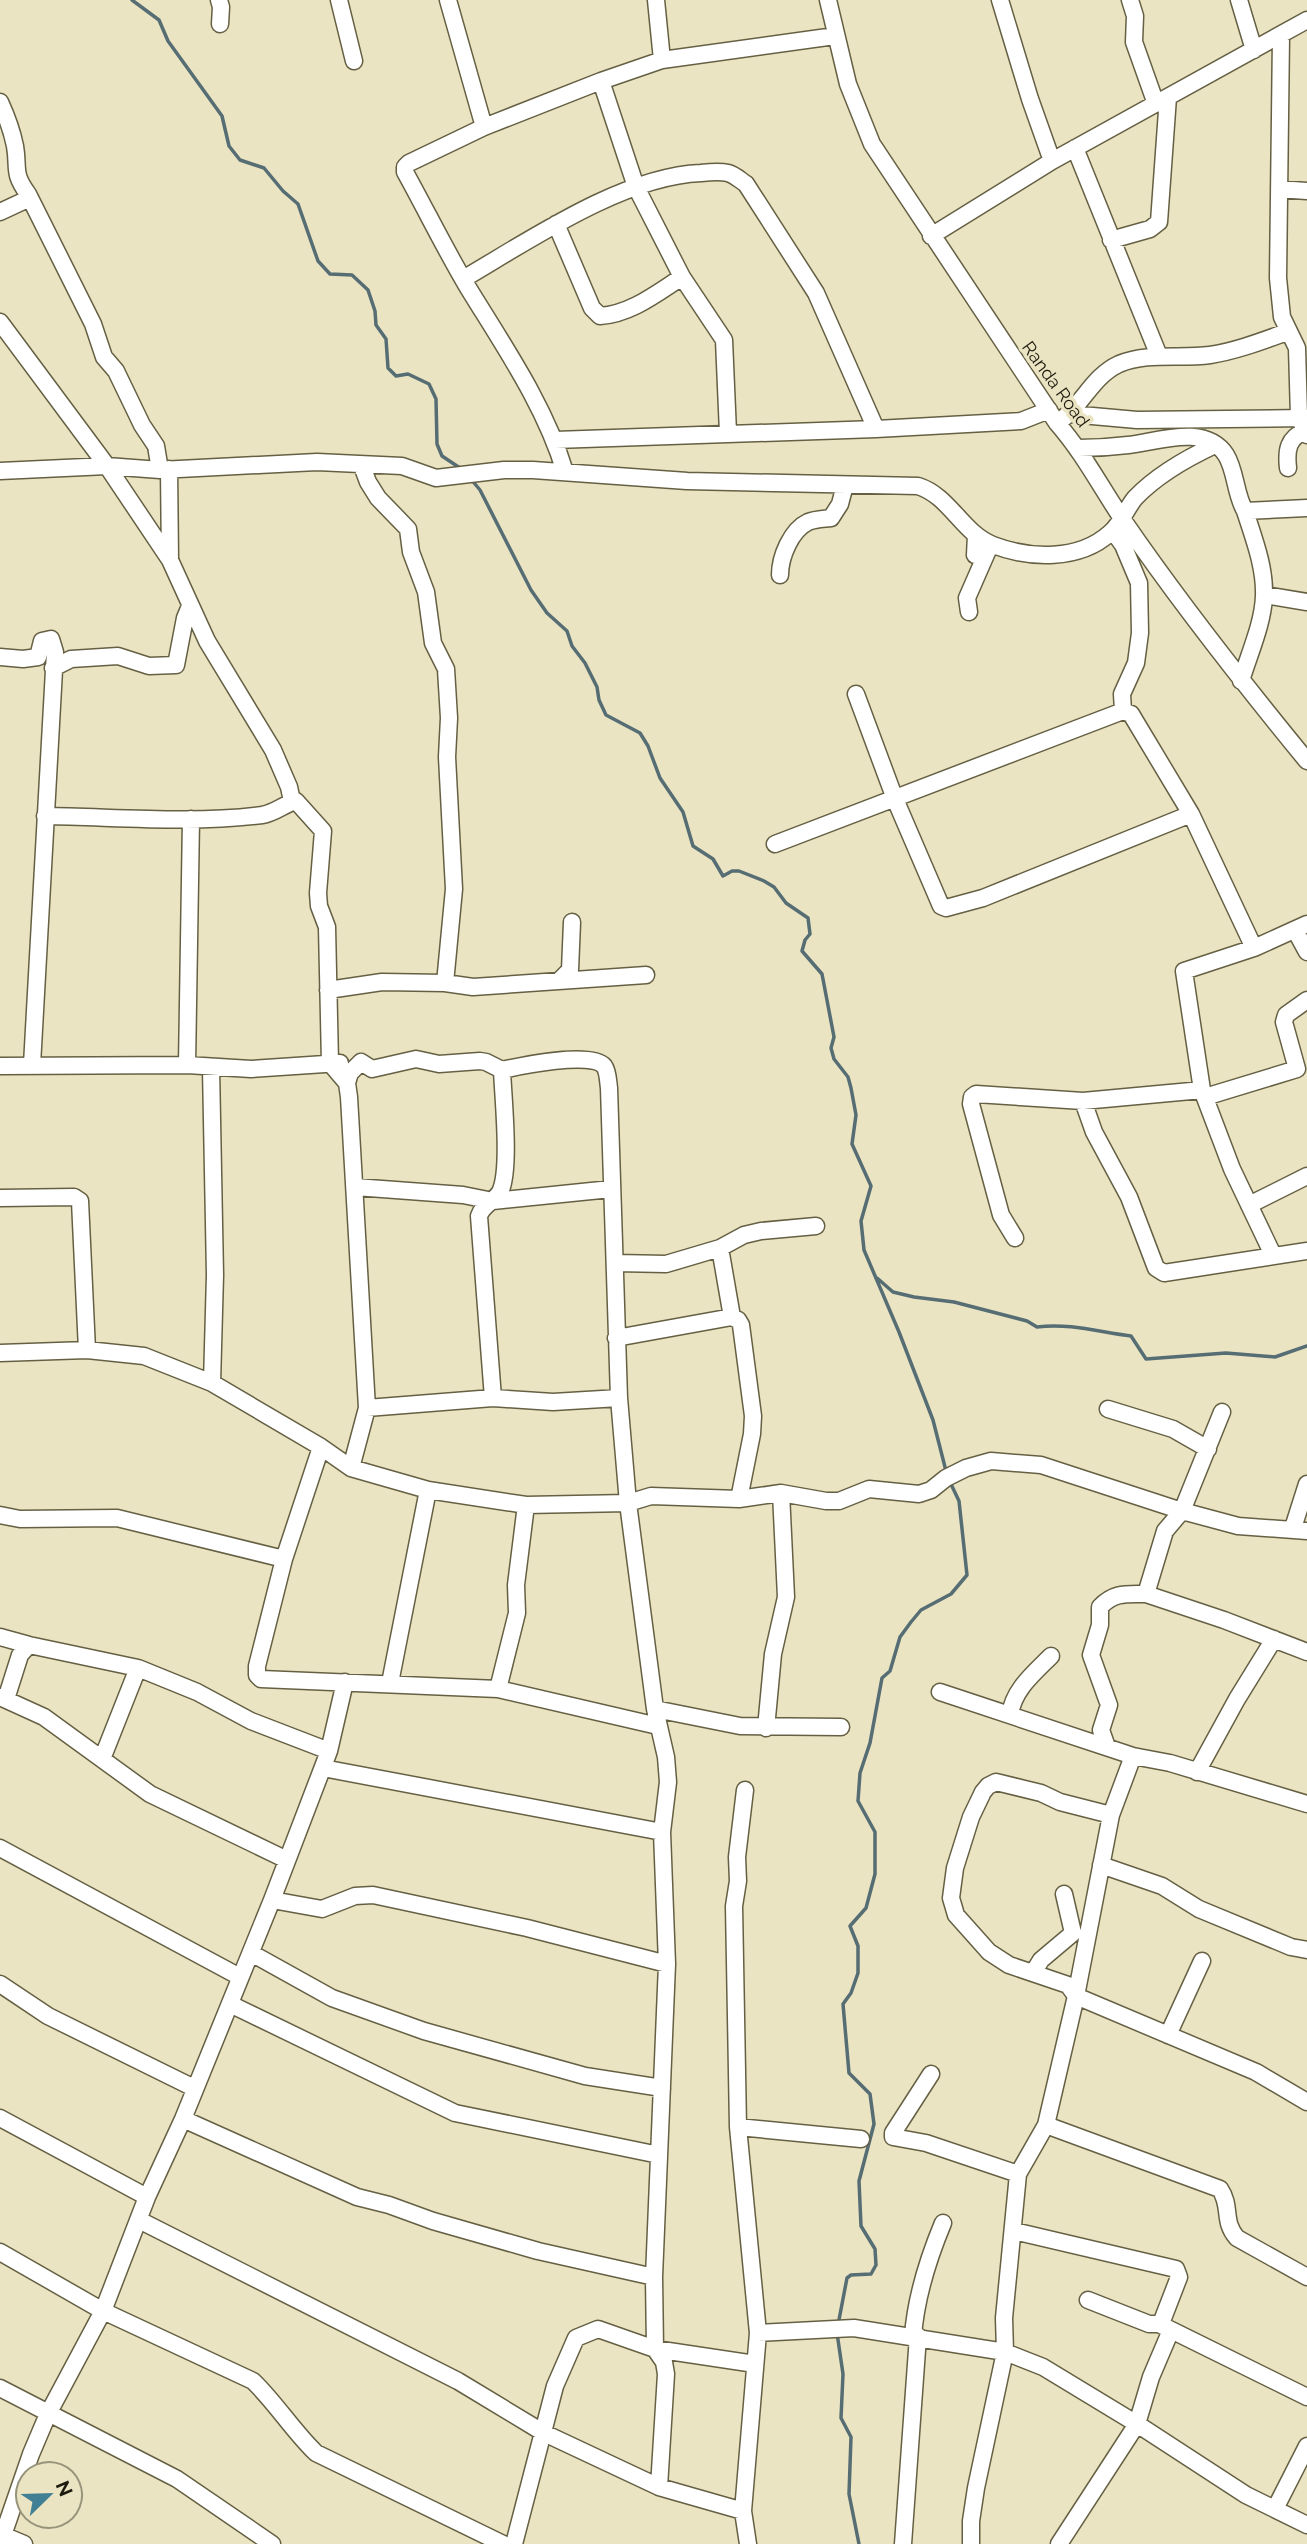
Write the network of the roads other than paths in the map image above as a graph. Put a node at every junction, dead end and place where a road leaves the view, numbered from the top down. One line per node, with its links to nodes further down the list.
1 (219, 0): 10 (street)
2 (339, 0): 15 (street)
3 (448, 0): 19 (street)
4 (656, 0): 14 (street)
5 (1000, 0): 21 (street)
6 (1130, 0): 17 (street)
7 (1239, 0): 13 (street)
8 (830, 1): 11 (street, Randa Road)
9 (1307, 20): 12 (street)
10 (220, 24)
11 (835, 36): 14 (street); 28 (street, Randa Road)
12 (1281, 36): 13 (street); 23 (street)
13 (1254, 50): 17 (street)
14 (662, 60): 16 (street)
15 (354, 61)
16 (601, 80): 19 (street); 22 (street)
17 (1162, 101): 20 (street); 29 (street)
18 (0, 102): 25 (street)
19 (484, 127): 31 (street)
20 (1075, 148): 21 (street); 29 (street)
21 (1052, 161): 28 (street)
22 (636, 187): 27 (street); 30 (street); 37 (street)
23 (1279, 188): 24 (street); 33 (street)
24 (1307, 191)
25 (30, 198): 26 (street); 45 (street)
26 (0, 212)
27 (556, 224): 30 (street); 31 (street)
28 (931, 236): 35 (street, Randa Road)
29 (1111, 240): 34 (street)
30 (682, 277): 38 (street)
31 (463, 279): 39 (street)
32 (0, 322): 42 (street)
33 (1287, 332): 34 (street); 36 (street)
34 (1159, 356): 35 (street)
35 (1059, 416): 36 (street); 37 (street); 41 (street, Randa Road)
36 (1305, 425): 44 (street)
37 (876, 429): 38 (street)
38 (728, 433): 39 (street)
39 (555, 440): 47 (street)
40 (1215, 445): 41 (street); 50 (street); 51 (street)
41 (1079, 448): 51 (street, Randa Road)
42 (107, 466): 45 (street); 46 (street); 53 (street)
43 (362, 466): 45 (street); 47 (street); 77 (street)
44 (1288, 468)
45 (164, 470): 53 (street)
46 (0, 471)
47 (565, 472): 48 (street)
48 (845, 485): 52 (street); 54 (street)
49 (1307, 508): 50 (street)
50 (1245, 511): 55 (street)
51 (1117, 525): 52 (street); 61 (street, Randa Road); 63 (street)
52 (976, 535): 58 (street)
53 (170, 560): 57 (street)
54 (780, 575)
55 (1264, 595): 56 (street); 61 (street)
56 (1307, 603)
57 (190, 606): 60 (street); 66 (street)
58 (969, 612)
59 (0, 657): 60 (street)
60 (53, 668): 68 (street)
61 (1241, 681): 64 (street, Randa Road)
62 (856, 694): 65 (street)
63 (1123, 711): 65 (street); 67 (street)
64 (1307, 761)
65 (895, 799): 67 (street); 70 (street)
66 (292, 801): 69 (street); 78 (street)
67 (1191, 814): 73 (street)
68 (45, 816): 69 (street); 82 (street)
69 (191, 819): 83 (street)
70 (775, 844)
71 (572, 922): 76 (street)
72 (1301, 927): 73 (street); 74 (street)
73 (1254, 948): 88 (street)
74 (1307, 952)
75 (646, 975): 76 (street)
76 (559, 981): 77 (street)
77 (445, 983): 78 (street)
78 (328, 990): 81 (street)
79 (1307, 1000): 88 (street)
80 (361, 1062): 81 (street); 86 (street); 87 (street)
81 (330, 1063): 85 (street); 87 (street)
82 (32, 1065): 83 (street); 84 (street)
83 (187, 1065): 85 (street)
84 (0, 1066)
85 (211, 1068): 106 (street)
86 (502, 1070): 92 (street); 94 (street)
87 (347, 1083): 91 (street)
88 (1203, 1093): 89 (street); 95 (street)
89 (1083, 1101): 97 (street); 100 (street)
90 (1307, 1176): 95 (street)
91 (355, 1187): 94 (street); 109 (street)
92 (611, 1189): 94 (street); 101 (street)
93 (0, 1198): 104 (street)
94 (493, 1200): 107 (street)
95 (1249, 1205): 100 (street)
96 (816, 1226): 98 (street)
97 (1015, 1238)
98 (720, 1248): 101 (street); 102 (street)
99 (1307, 1251): 100 (street)
100 (1273, 1255)
101 (616, 1263): 103 (street)
102 (732, 1317): 103 (street); 118 (street)
103 (616, 1338): 108 (street)
104 (87, 1350): 105 (street); 106 (street)
105 (0, 1353)
106 (212, 1383): 112 (street)
107 (493, 1398): 108 (street); 109 (street)
108 (619, 1398): 119 (street)
109 (367, 1408): 114 (street)
110 (1108, 1409): 113 (street)
111 (1222, 1412): 113 (street)
112 (321, 1447): 114 (street); 124 (street)
113 (1208, 1450): 121 (street)
114 (351, 1468): 116 (street)
115 (1307, 1484): 123 (street)
116 (428, 1490): 120 (street); 132 (street)
117 (781, 1493): 118 (street); 121 (street); 139 (street)
118 (739, 1499): 119 (street)
119 (628, 1503): 120 (street); 137 (street)
120 (526, 1505): 133 (street)
121 (1182, 1511): 123 (street); 125 (street)
122 (0, 1515): 124 (street)
123 (1300, 1529)
124 (285, 1559): 131 (street)
125 (1146, 1594): 126 (street); 140 (street)
126 (1274, 1639): 128 (street); 145 (street)
127 (15, 1644): 130 (street); 135 (street)
128 (1307, 1651)
129 (1051, 1656): 136 (street)
130 (138, 1668): 141 (street); 143 (street)
131 (345, 1682): 132 (street); 141 (street)
132 (390, 1683): 133 (street)
133 (498, 1689): 137 (street)
134 (940, 1692): 136 (street)
135 (3, 1698): 143 (street)
136 (1010, 1715): 140 (street)
137 (657, 1717): 139 (street); 149 (street)
138 (841, 1727): 139 (street)
139 (766, 1728)
140 (1107, 1747): 142 (street)
141 (329, 1751): 144 (street)
142 (1133, 1756): 145 (street); 148 (street)
143 (102, 1759): 151 (street)
144 (323, 1768): 149 (street); 151 (street)
145 (1197, 1772): 147 (street)
146 (745, 1790): 172 (street)
147 (1307, 1804)
148 (1111, 1815): 152 (street); 159 (street)
149 (662, 1832): 158 (street)
150 (0, 1848): 160 (street)
151 (287, 1860): 154 (street)
152 (1101, 1865): 155 (street); 162 (street)
153 (1064, 1894): 159 (street)
154 (272, 1900): 156 (street); 158 (street)
155 (1307, 1950)
156 (251, 1953): 160 (street); 167 (street)
157 (1202, 1961): 164 (street)
158 (667, 1965): 167 (street)
159 (1033, 1973): 162 (street)
160 (240, 1977): 163 (street)
161 (0, 1984): 166 (street)
162 (1076, 1996): 164 (street); 171 (street)
163 (230, 2004): 166 (street); 174 (street)
164 (1168, 2035): 168 (street)
165 (931, 2074): 175 (street)
166 (194, 2088): 170 (street)
167 (662, 2088): 174 (street)
168 (1307, 2102)
169 (0, 2118): 176 (street)
170 (183, 2119): 176 (street); 181 (street)
171 (1046, 2126): 175 (street); 182 (street)
172 (738, 2127): 173 (street); 186 (street)
173 (861, 2139)
174 (659, 2155): 181 (street)
175 (1018, 2174): 179 (street)
176 (147, 2197): 177 (street)
177 (139, 2220): 184 (street); 195 (street)
178 (943, 2223): 187 (street)
179 (1014, 2231): 185 (street); 189 (street)
180 (0, 2252): 184 (street)
181 (654, 2277): 188 (street)
182 (1307, 2277)
183 (1088, 2300): 185 (street)
184 (103, 2311): 193 (street); 205 (street)
185 (1165, 2327): 192 (street); 194 (street)
186 (758, 2333): 187 (street); 190 (street)
187 (916, 2336): 189 (street); 208 (street)
188 (655, 2349): 190 (street); 195 (street); 197 (street)
189 (1005, 2352): 194 (street); 209 (street)
190 (755, 2364): 199 (street)
191 (0, 2388): 193 (street)
192 (1307, 2398)
193 (48, 2414): 201 (street); 204 (street)
194 (1137, 2424): 198 (street); 202 (street)
195 (544, 2433): 197 (street); 206 (street)
196 (1307, 2446): 198 (street)
197 (659, 2487): 199 (street)
198 (1275, 2509): 200 (street)
199 (743, 2511): 207 (street)
200 (1307, 2525)
201 (1, 2538): 203 (street)
202 (1063, 2543)
203 (24, 2544)
204 (272, 2544)
205 (503, 2544)
206 (514, 2544)
207 (748, 2544)
208 (903, 2544)
209 (971, 2544)

